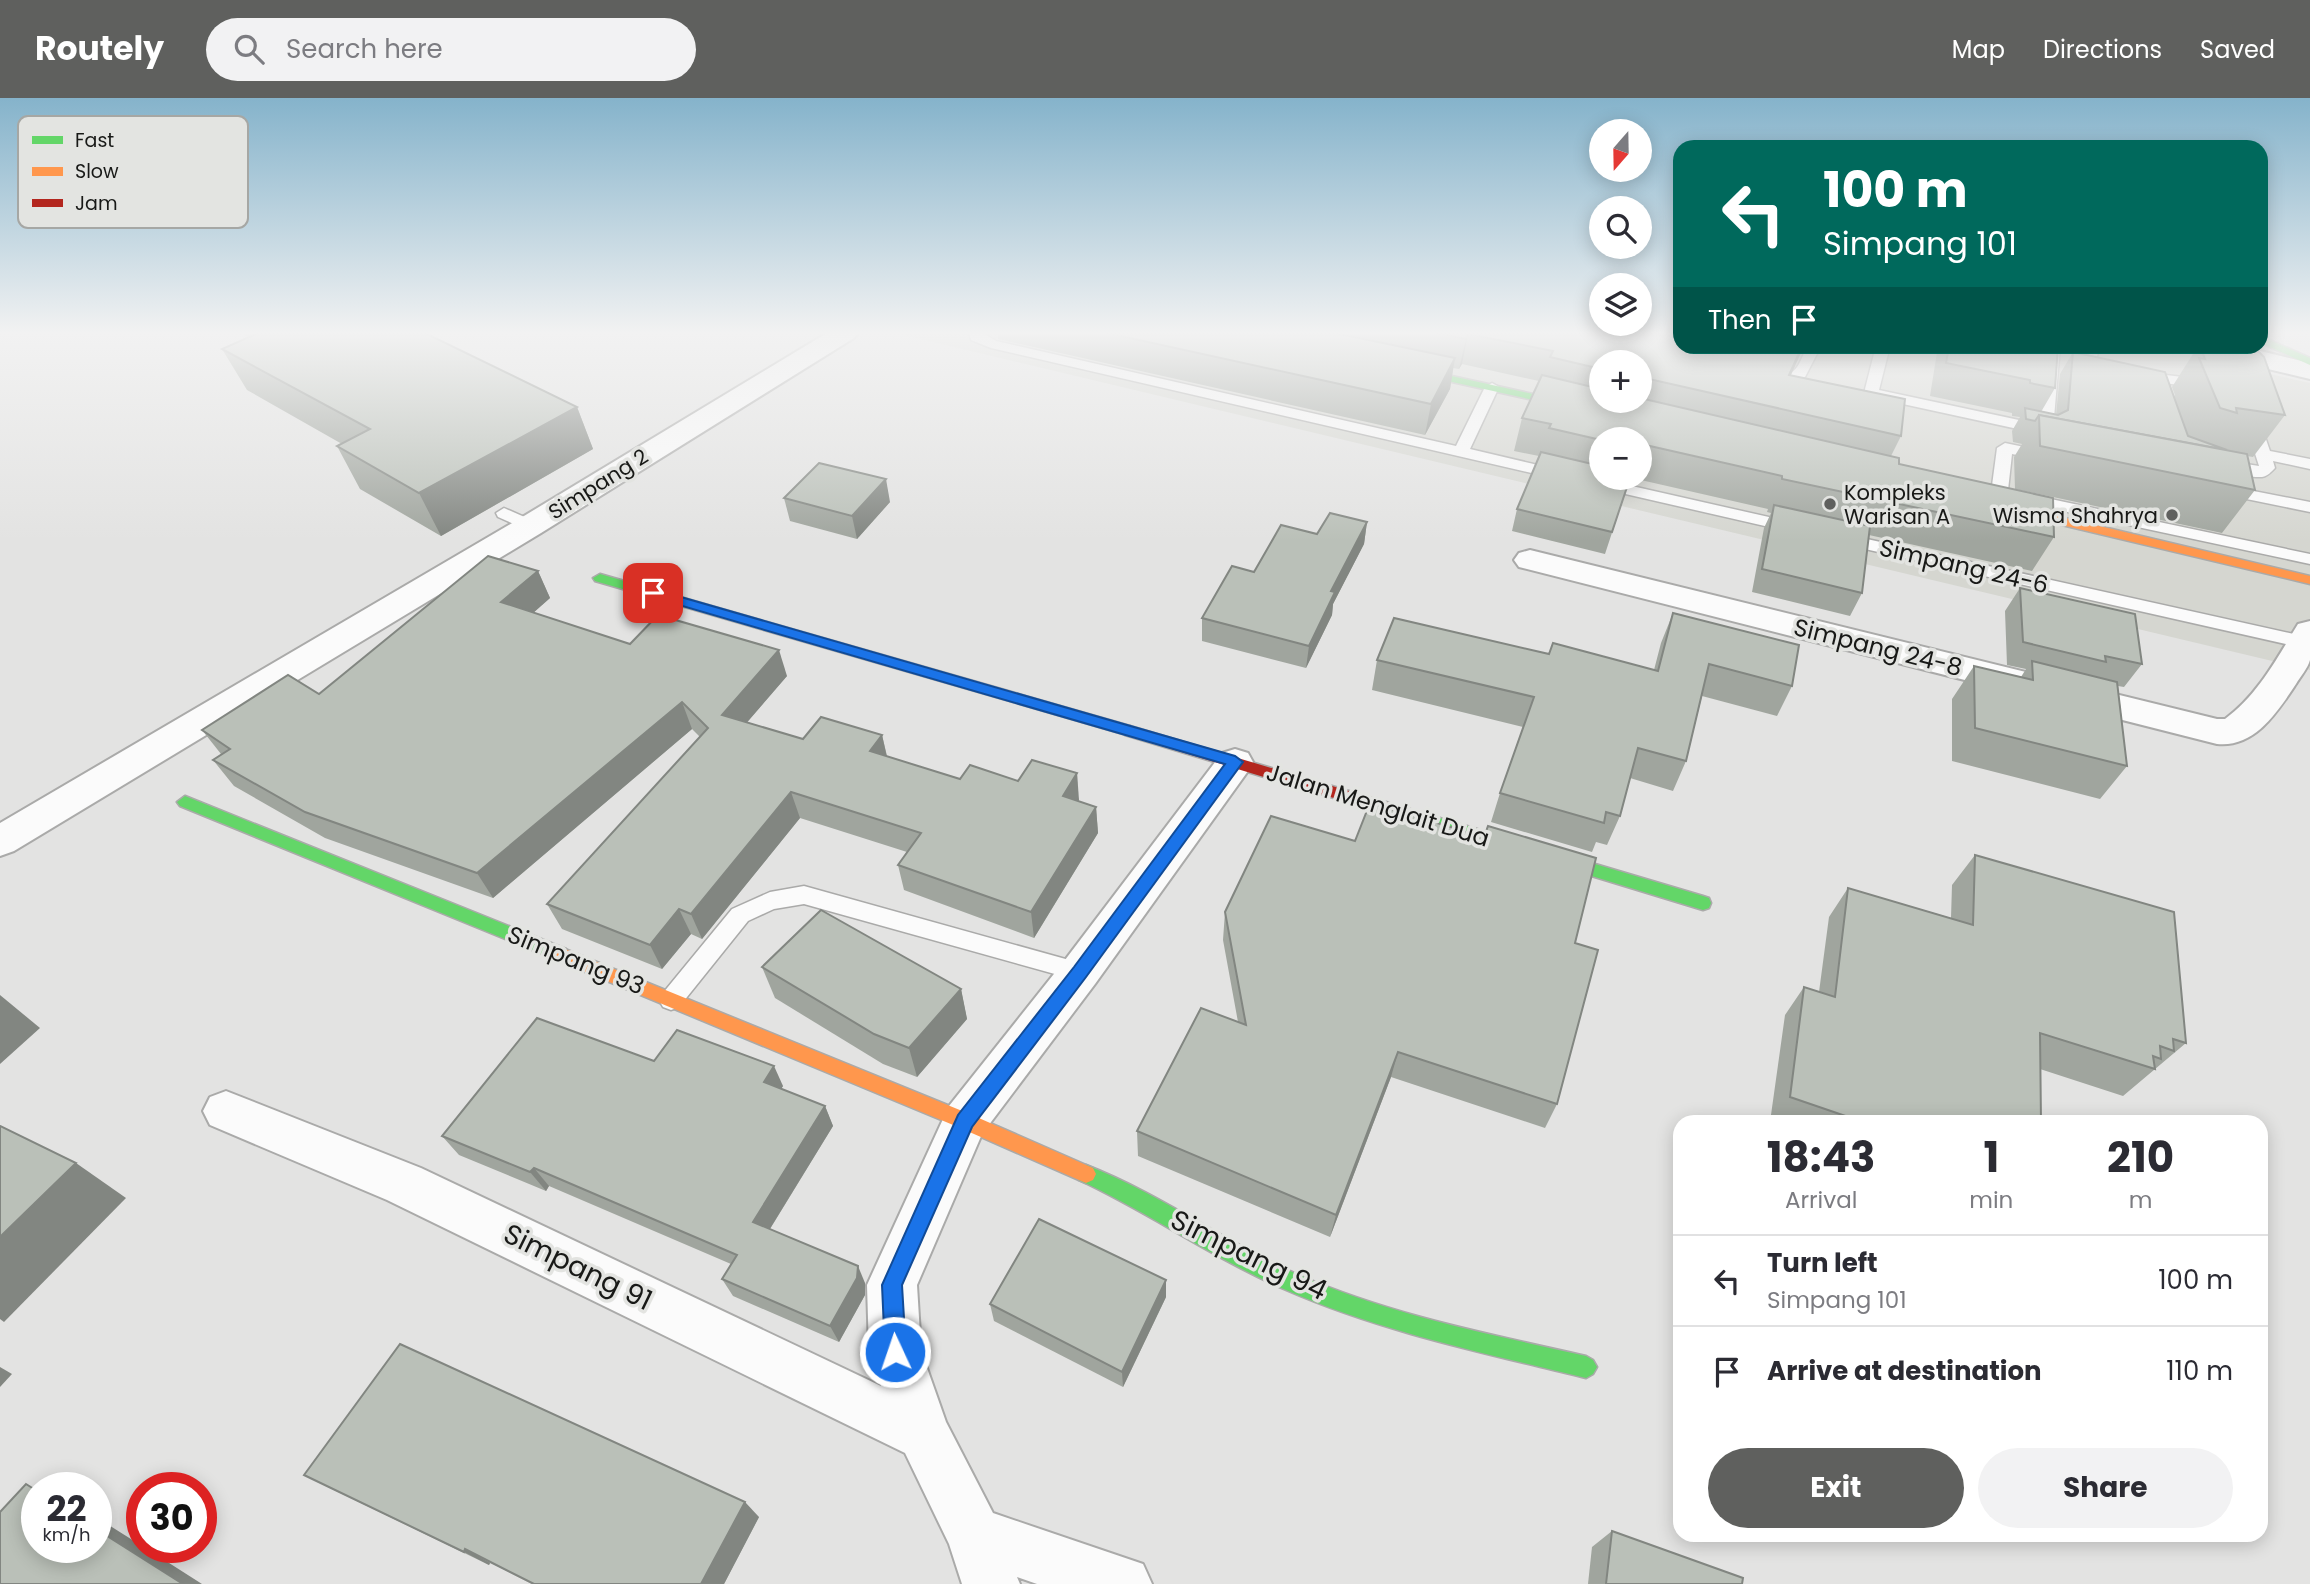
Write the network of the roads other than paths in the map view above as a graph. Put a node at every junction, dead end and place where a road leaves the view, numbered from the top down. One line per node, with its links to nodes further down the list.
1 (723, 402): 24 (street, Simpang 2)
2 (1245, 402): 10 (lane, Simpang 24-6)
3 (1485, 402): 10 (lane)
4 (1558, 402): 9 (street)
5 (1915, 402): 6 (lane)
6 (2048, 402)
7 (2163, 402): 11 (lane)
8 (2246, 402): 11 (lane)
9 (1589, 409)
10 (1461, 452): 21 (lane, Simpang 24-6)
11 (2264, 455): 13 (lane)
12 (2058, 458): 17 (lane)
13 (2310, 464)
14 (2204, 486): 16 (lane)
15 (1989, 503): 20 (street)
16 (2310, 507)
17 (2310, 559)
18 (1530, 560): 21 (street, Simpang 24-8)
19 (600, 578): 22 (street)
20 (2310, 580)
21 (2306, 637)
22 (1235, 762): 25 (street, Jalan Menglait Dua); 26 (street, Jalan Menglait Dua)
23 (185, 802): 27 (street, Simpang 93)
24 (0, 841)
25 (1703, 903)
26 (1080, 972): 27 (lane); 29 (street, Jalan Menglait Dua)
27 (671, 1000): 29 (street, Simpang 93)
28 (226, 1111): 31 (street, Simpang 91)
29 (965, 1121): 30 (street, Simpang 94); 31 (street, Jalan Menglait Dua)
30 (1586, 1367)
31 (924, 1434): 32 (street, Jalan Menglait Dua)
32 (983, 1559): 33 (street)
33 (1123, 1584)

